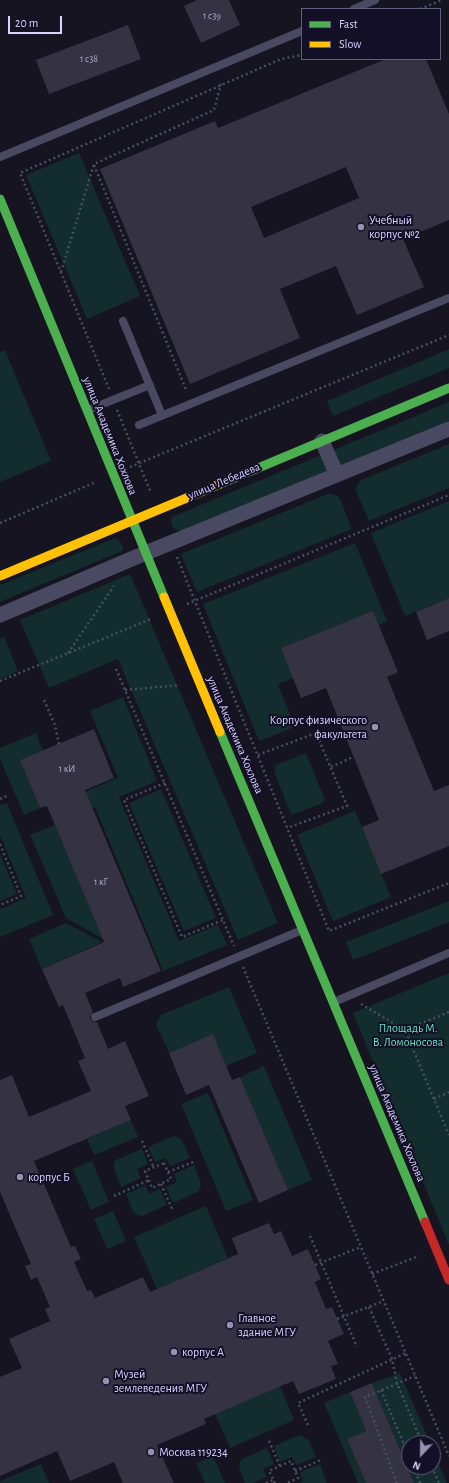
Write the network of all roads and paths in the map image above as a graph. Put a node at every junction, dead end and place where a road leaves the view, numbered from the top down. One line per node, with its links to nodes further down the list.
1 (375, 0): 3 (lane)
2 (442, 0): 4 (path)
3 (356, 8)
4 (422, 8)
5 (301, 31): 8 (lane)
6 (301, 55): 7 (path)
7 (221, 84): 9 (path); 11 (path)
8 (0, 157)
9 (94, 164): 11 (path); 17 (path)
10 (0, 199): 19 (street, улица Академика Хохлова)
11 (61, 273): 18 (path)
12 (449, 298): 20 (lane)
13 (123, 321): 15 (lane)
14 (449, 335): 24 (path)
15 (150, 385): 18 (lane); 20 (lane)
16 (449, 388): 23 (street, улица Лебедева)
17 (187, 391)
18 (113, 400): 19 (lane); 24 (path)
19 (87, 410): 25 (street, улица Академика Хохлова)
20 (162, 415): 21 (lane)
21 (139, 425)
22 (449, 429): 26 (street)
23 (322, 440): 26 (street); 28 (street, улица Лебедева)
24 (139, 464): 25 (path); 28 (path)
25 (113, 474): 29 (street, улица Академика Хохлова); 30 (path)
26 (337, 475): 31 (street)
27 (449, 495): 35 (path)
28 (158, 510): 29 (street, улица Лебедева)
29 (132, 520): 32 (street, улица Академика Хохлова); 33 (street, улица Лебедева)
30 (0, 523)
31 (171, 543): 32 (street); 35 (path)
32 (146, 553): 36 (street, улица Академика Хохлова); 37 (street)
33 (0, 576)
34 (113, 587): 38 (path)
35 (195, 601): 36 (path); 45 (path)
36 (170, 611): 38 (path); 56 (street, улица Академика Хохлова)
37 (0, 615)
38 (68, 653): 40 (path)
39 (116, 669): 42 (path)
40 (0, 681)
41 (186, 685): 42 (path)
42 (125, 690): 48 (path)
43 (44, 700): 44 (path)
44 (59, 744)
45 (258, 755): 47 (path); 51 (path)
46 (353, 757): 47 (path)
47 (331, 767): 51 (path)
48 (165, 783): 55 (path); 55 (path)
49 (9, 795): 50 (path)
50 (0, 799)
51 (287, 828): 53 (path)
52 (0, 846): 54 (path)
53 (449, 883)
54 (0, 905)
55 (223, 920): 58 (path)
56 (303, 929): 58 (lane); 59 (street, улица Академика Хохлова)
57 (449, 953): 59 (lane)
58 (238, 957): 62 (lane); 76 (path)
59 (333, 1002): 81 (street, улица Академика Хохлова)
60 (359, 1003): 63 (path)
61 (449, 1012): 63 (path)
62 (95, 1017)
63 (405, 1030): 65 (path)
64 (449, 1092): 65 (path)
65 (434, 1099): 66 (path)
66 (449, 1135)
67 (142, 1141): 69 (path)
68 (196, 1161): 70 (path)
69 (154, 1168): 70 (path); 71 (path)
70 (168, 1172): 72 (path)
71 (149, 1180): 72 (path); 73 (path)
72 (161, 1184): 74 (path)
73 (114, 1196)
74 (173, 1210)
75 (310, 1236): 78 (path)
76 (361, 1248): 78 (path); 80 (path)
77 (419, 1256): 80 (path)
78 (321, 1263): 79 (path); 84 (path)
79 (315, 1265)
80 (372, 1274): 82 (path)
81 (449, 1280)
82 (384, 1301): 83 (path); 87 (path)
83 (368, 1307): 84 (path); 88 (path)
84 (344, 1316): 85 (path); 86 (path)
85 (337, 1319)
86 (357, 1347)
87 (406, 1353): 88 (path); 89 (path)
88 (392, 1359): 90 (path); 92 (path)
89 (416, 1376): 90 (path); 96 (path)
90 (397, 1383): 91 (path); 93 (path)
91 (381, 1390): 94 (path); 104 (path)
92 (308, 1425)
93 (419, 1435)
94 (401, 1437)
95 (269, 1441): 98 (path)
96 (449, 1456)
97 (323, 1459): 99 (path)
98 (280, 1466): 99 (path); 100 (path)
99 (295, 1471): 103 (path)
100 (273, 1480): 101 (path); 102 (path)
101 (266, 1483)
102 (275, 1483)
103 (287, 1483)
104 (397, 1483)

